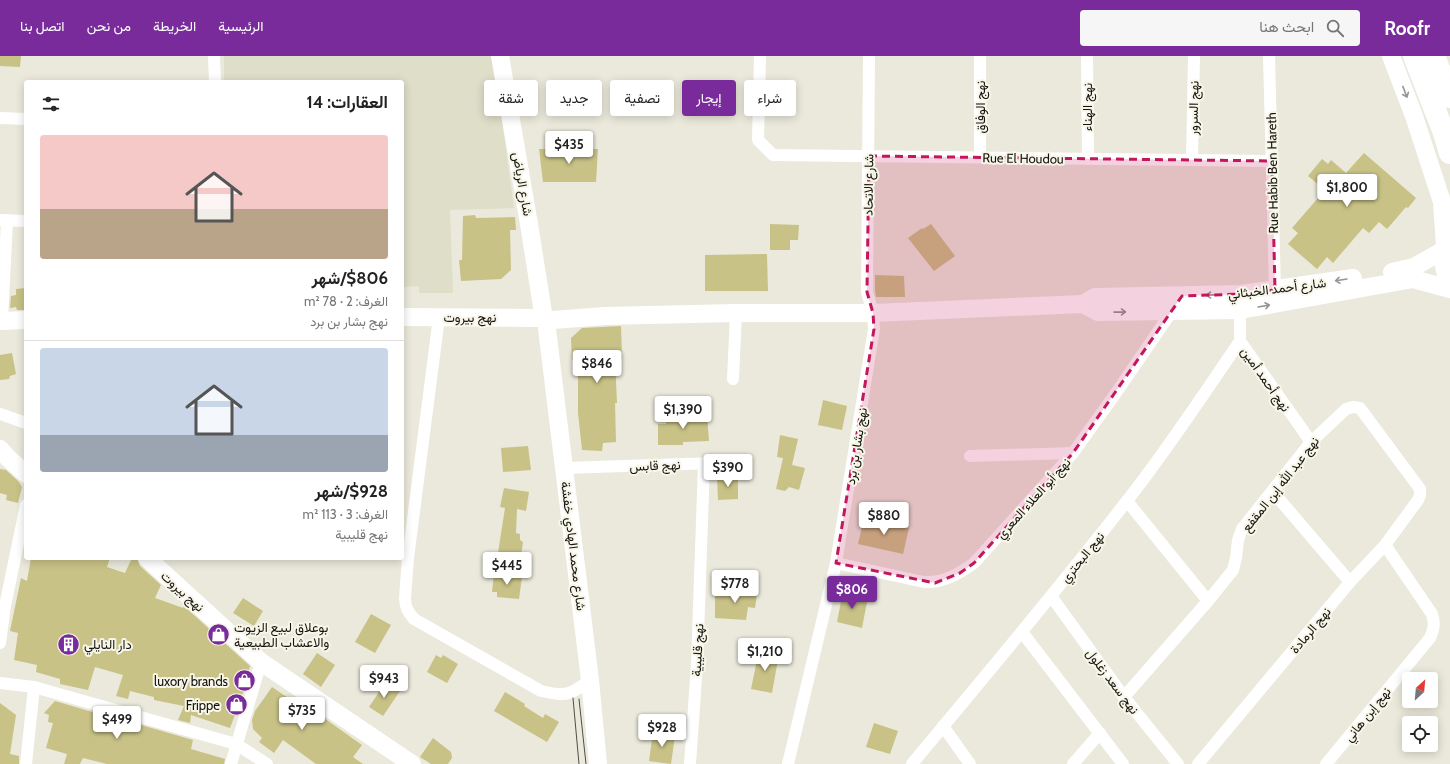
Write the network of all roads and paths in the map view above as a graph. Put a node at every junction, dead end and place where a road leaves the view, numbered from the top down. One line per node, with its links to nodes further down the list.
1 (214, 56): 12 (street)
2 (500, 56): 36 (street, شارع الرياض)
3 (760, 56): 17 (street, Rue El Houdou)
4 (869, 56): 17 (street, شارع الاتحاد)
5 (980, 56): 18 (street, نهج الوفاق)
6 (1087, 56): 19 (street, نهج الهناء)
7 (1194, 56): 20 (street, نهج السرور)
8 (1269, 56): 21 (street, Rue Habib Ben Hareth)
9 (1391, 56): 24 (street, one-way to 24)
10 (1414, 56): 16 (highway)
11 (1434, 56): 13 (highway)
12 (215, 80)
13 (1450, 96)
14 (0, 118): 15 (street)
15 (24, 119)
16 (1450, 153)
17 (869, 156): 18 (street, Rue El Houdou); 32 (street, شارع الاتحاد)
18 (980, 157): 19 (street, Rue El Houdou)
19 (1088, 159): 20 (street, Rue El Houdou)
20 (1192, 160): 21 (street, Rue El Houdou)
21 (1272, 161): 27 (street, Rue Habib Ben Hareth)
22 (4, 220): 23 (street); 37 (street)
23 (24, 221)
24 (1447, 245): 25 (street); 27 (street, شارع أحمد الخبثاني, one-way to 27)
25 (1450, 283)
26 (1450, 289): 29 (street, one-way to 26)
27 (1275, 290): 28 (street, شارع أحمد الخبثاني, one-way to 28)
28 (1083, 304): 30 (street, one-way to 30); 32 (street, نهج بيروت)
29 (1240, 310): 30 (street); 38 (street, نهج أحمد أمين)
30 (1172, 311): 43 (street, نهج أبو العلاء المعري)
31 (736, 313): 32 (street, نهج بيروت); 36 (street, نهج بيروت); 39 (street)
32 (873, 313): 57 (street, نهج بشار بن برد)
33 (439, 317): 34 (street, نهج بيروت); 36 (street, نهج بيروت); 55 (street)
34 (404, 318)
35 (24, 320): 37 (street)
36 (545, 320): 48 (street, شارع محمد الهادي خفشة)
37 (1, 321)
38 (1240, 341): 42 (street, نهج أحمد أمين); 52 (street, نهج البحتري)
39 (733, 379)
40 (0, 414): 41 (street)
41 (24, 422)
42 (1311, 442): 50 (street, نهج عبد الله إبن المقفع); 51 (street, نهج عبد الله إبن المقفع)
43 (1073, 452): 45 (street); 57 (street, نهج أبو العلاء المعري)
44 (2, 456): 49 (street)
45 (970, 456)
46 (746, 462): 47 (street, نهج قابس)
47 (704, 464): 48 (street, نهج قابس); 76 (street, نهج قليبية)
48 (564, 468): 64 (street, شارع محمد الهادي خفشة)
49 (24, 472)
50 (1272, 492): 58 (street); 60 (street, نهج عبد الله إبن المقفع)
51 (1420, 494): 54 (street, نهج الرمادة)
52 (1127, 501): 59 (street, نهج البحتري); 60 (street)
53 (24, 514): 62 (street)
54 (1385, 545): 58 (street, نهج الرمادة); 84 (street, نهج إبن هاني)
55 (405, 557): 64 (street)
56 (149, 560): 63 (street, نهج بيروت)
57 (836, 563): 77 (street, نهج بشار بن برد)
58 (1350, 582): 83 (street, نهج الرمادة)
59 (1051, 596): 61 (street, نهج البحتري); 67 (street, نهج سعد زغلول)
60 (1208, 601): 67 (street, نهج عبد الله إبن المقفع)
61 (1022, 632): 68 (street, نهج البحتري); 69 (street)
62 (0, 643)
63 (261, 662): 70 (street); 74 (street, نهج بيروت)
64 (590, 680): 75 (street, شارع محمد الهادي خفشة)
65 (0, 683): 66 (street)
66 (34, 687): 70 (street); 71 (street)
67 (1124, 697): 82 (street, نهج سعد زغلول)
68 (943, 726): 78 (street, نهج البحتري); 79 (street)
69 (1100, 733): 80 (street); 81 (street)
70 (236, 744): 72 (street); 73 (street)
71 (26, 764)
72 (231, 764)
73 (267, 764)
74 (412, 764)
75 (598, 764)
76 (690, 764)
77 (788, 764)
78 (912, 764)
79 (970, 764)
80 (1073, 764)
81 (1122, 764)
82 (1178, 764)
83 (1198, 764)
84 (1326, 764)

